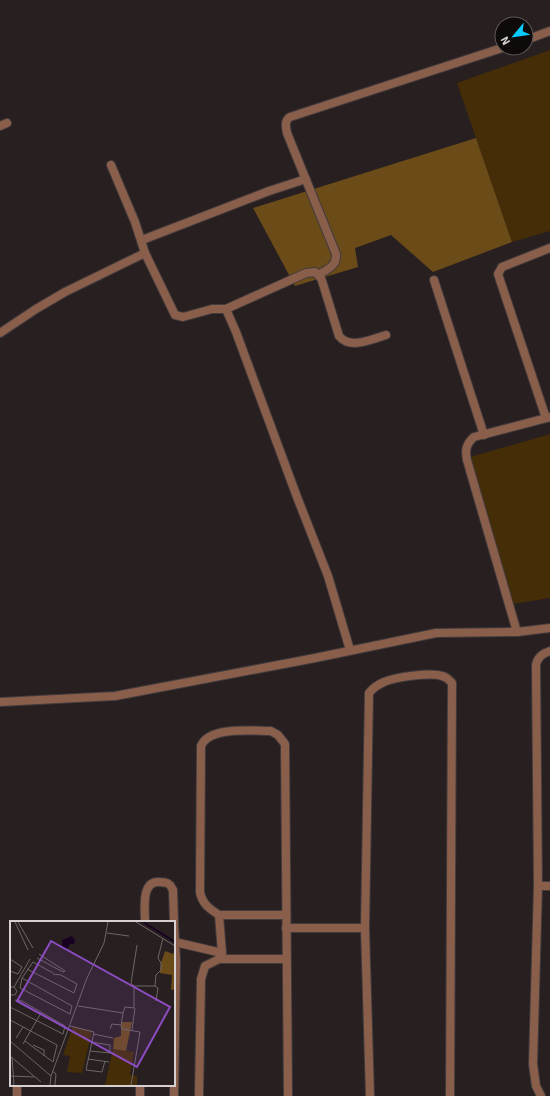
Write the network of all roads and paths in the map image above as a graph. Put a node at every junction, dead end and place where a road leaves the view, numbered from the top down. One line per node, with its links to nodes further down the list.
1 (550, 31): 2 (street)
2 (534, 37)
3 (494, 51): 5 (street)
4 (112, 165): 6 (street)
5 (306, 179): 6 (street); 9 (street)
6 (142, 240): 8 (street)
7 (550, 248): 14 (street)
8 (145, 253): 11 (street); 12 (street)
9 (318, 275): 11 (street); 13 (street)
10 (434, 280): 15 (street)
11 (226, 309): 18 (street)
12 (0, 332)
13 (386, 335)
14 (548, 418): 15 (street)
15 (484, 435): 17 (street)
16 (550, 628): 17 (street)
17 (517, 632): 18 (street)
18 (350, 650): 20 (street)
19 (550, 651): 21 (street)
20 (0, 702)
21 (538, 886): 22 (street); 39 (street)
22 (550, 886)
23 (219, 915): 24 (street); 24 (street); 30 (street)
24 (286, 915): 27 (street)
25 (145, 921): 26 (street)
26 (174, 921)
27 (286, 928): 28 (street); 31 (street)
28 (365, 928): 37 (street); 38 (street)
29 (175, 942): 30 (street); 32 (street)
30 (221, 956): 31 (street); 35 (street)
31 (286, 959): 36 (street)
32 (175, 1028)
33 (174, 1086): 34 (street)
34 (174, 1096)
35 (199, 1096)
36 (288, 1096)
37 (370, 1096)
38 (450, 1096)
39 (541, 1096)

